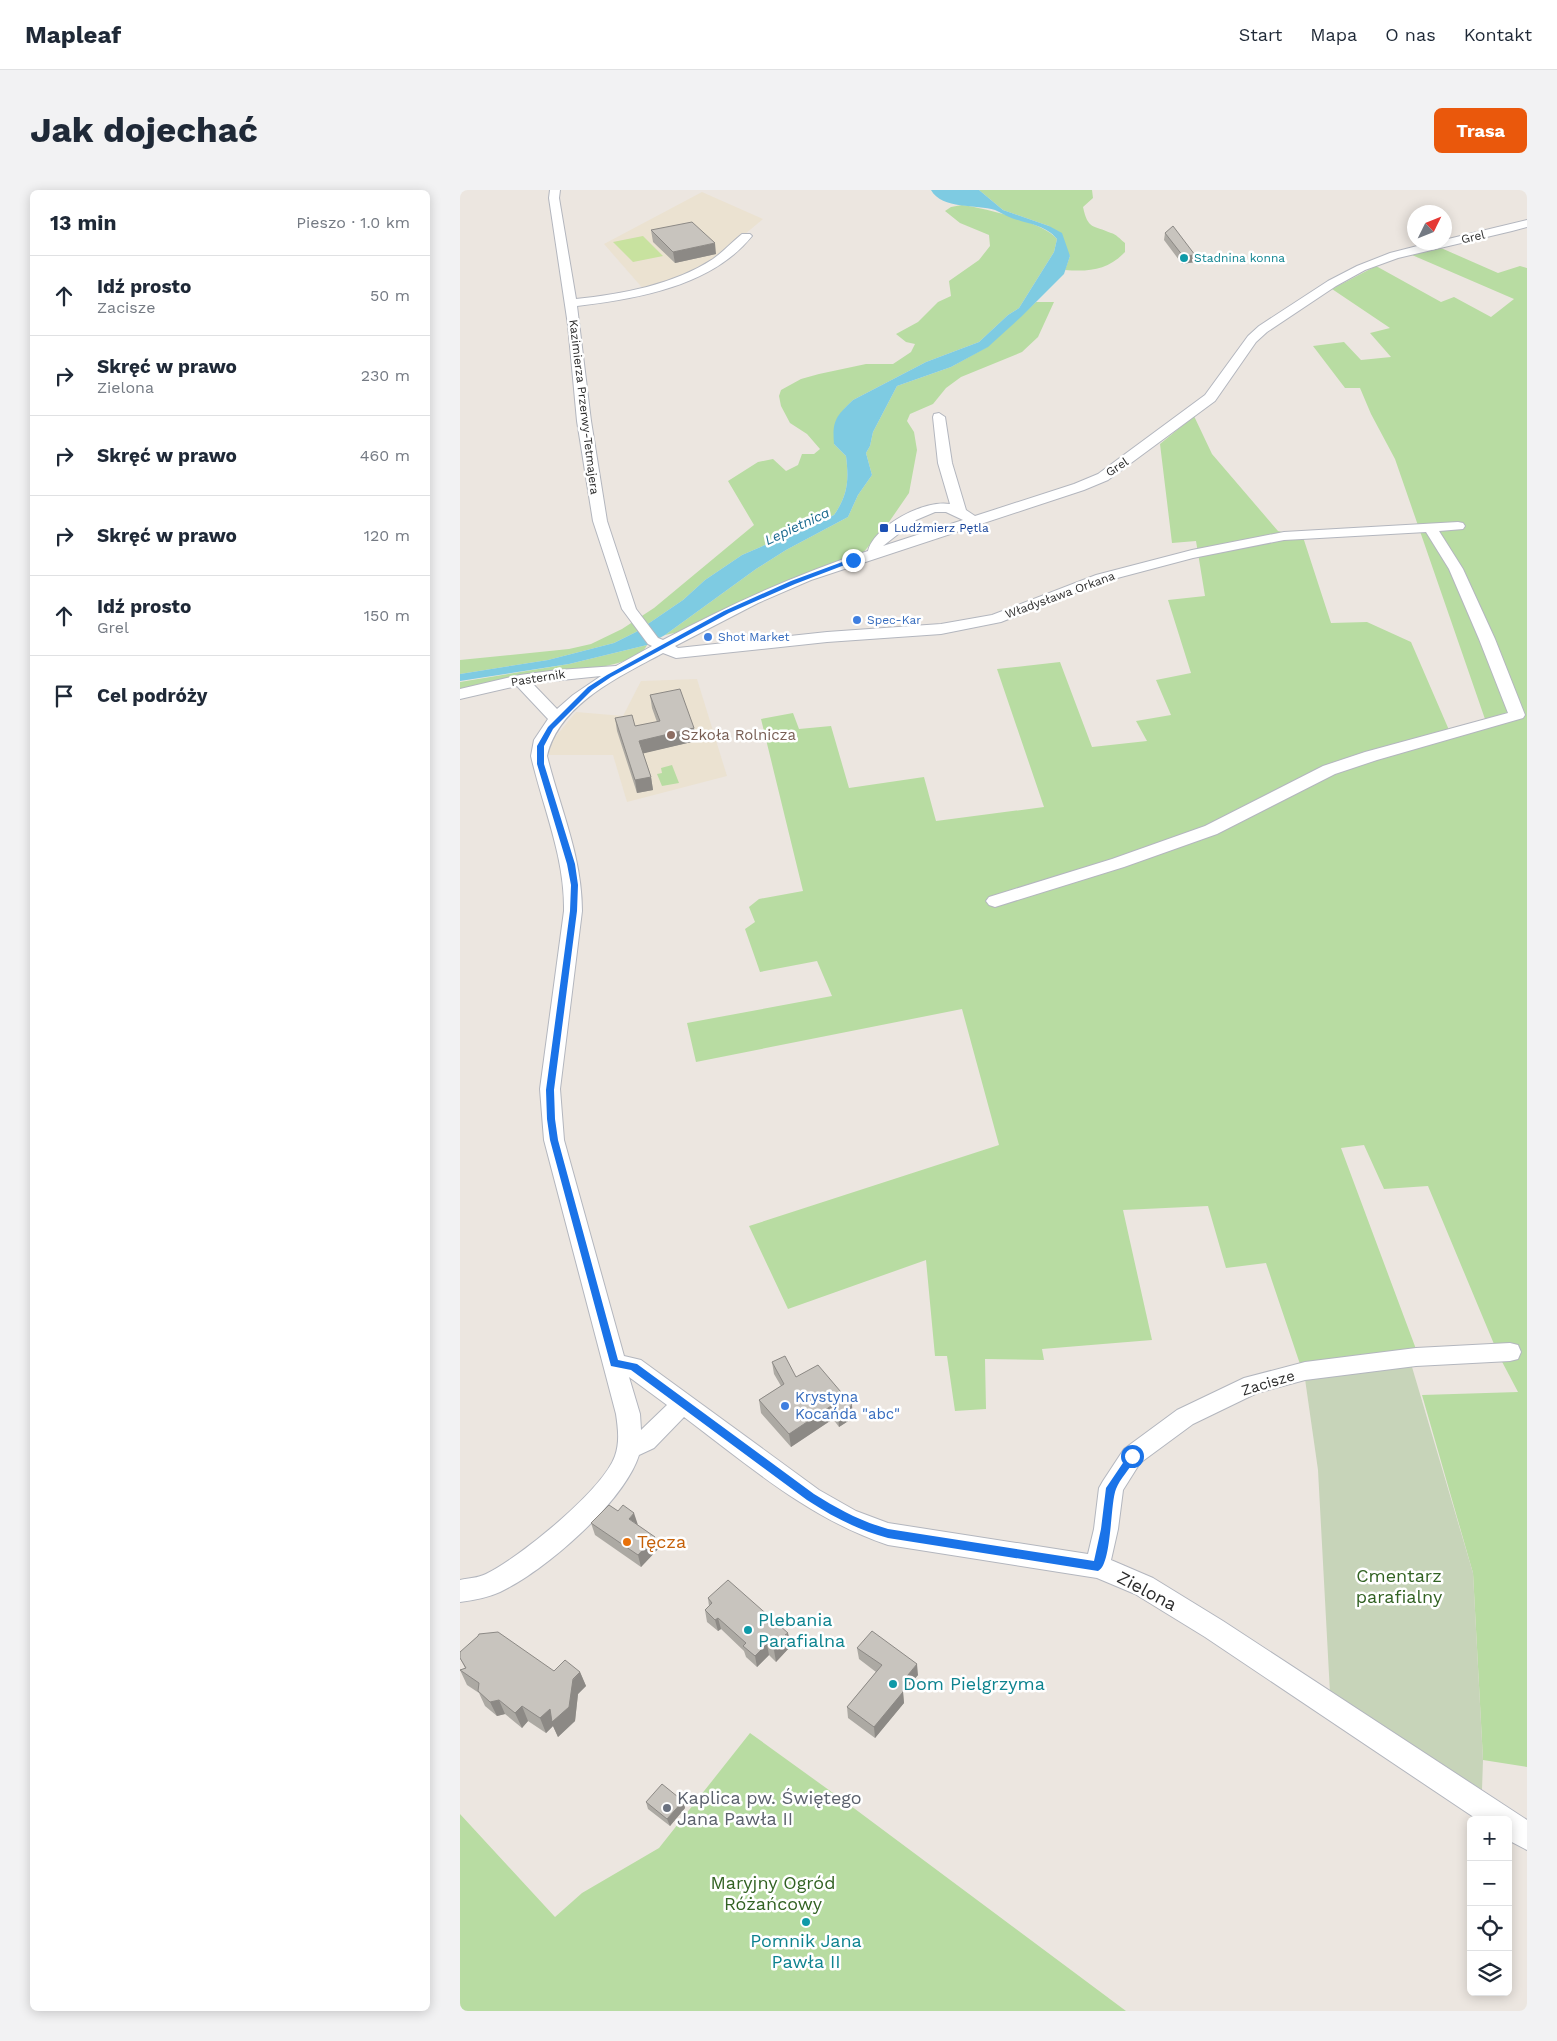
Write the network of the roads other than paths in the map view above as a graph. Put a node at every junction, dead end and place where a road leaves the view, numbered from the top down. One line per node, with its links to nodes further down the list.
1 (555, 190): 4 (street, Kazimierza Przerwy-Tetmajera)
2 (1527, 222): 9 (street, Grel)
3 (746, 236): 4 (street)
4 (570, 304): 13 (street, Kazimierza Przerwy-Tetmajera)
5 (939, 417): 6 (street)
6 (951, 486): 7 (street); 8 (street)
7 (931, 507): 8 (street); 12 (street)
8 (959, 510): 9 (street)
9 (974, 522): 12 (street, Grel)
10 (1458, 526): 11 (street, Władysława Orkana)
11 (1430, 528): 13 (street, Władysława Orkana); 18 (street)
12 (874, 554): 13 (street, Grel)
13 (659, 645): 14 (street)
14 (618, 671): 15 (street, Pasternik); 17 (street)
15 (520, 680): 16 (street, Pasternik); 17 (street)
16 (460, 694)
17 (558, 720): 20 (street)
18 (995, 901)
19 (1510, 1352): 23 (street, Zacisze)
20 (615, 1364): 21 (street, Zielona); 22 (street)
21 (682, 1403): 22 (street); 23 (street, Zielona)
22 (629, 1448): 24 (street)
23 (1098, 1567): 25 (street, Zielona)
24 (460, 1590)
25 (1497, 1816)
26 (1512, 1827): 27 (street)
27 (1527, 1836)

